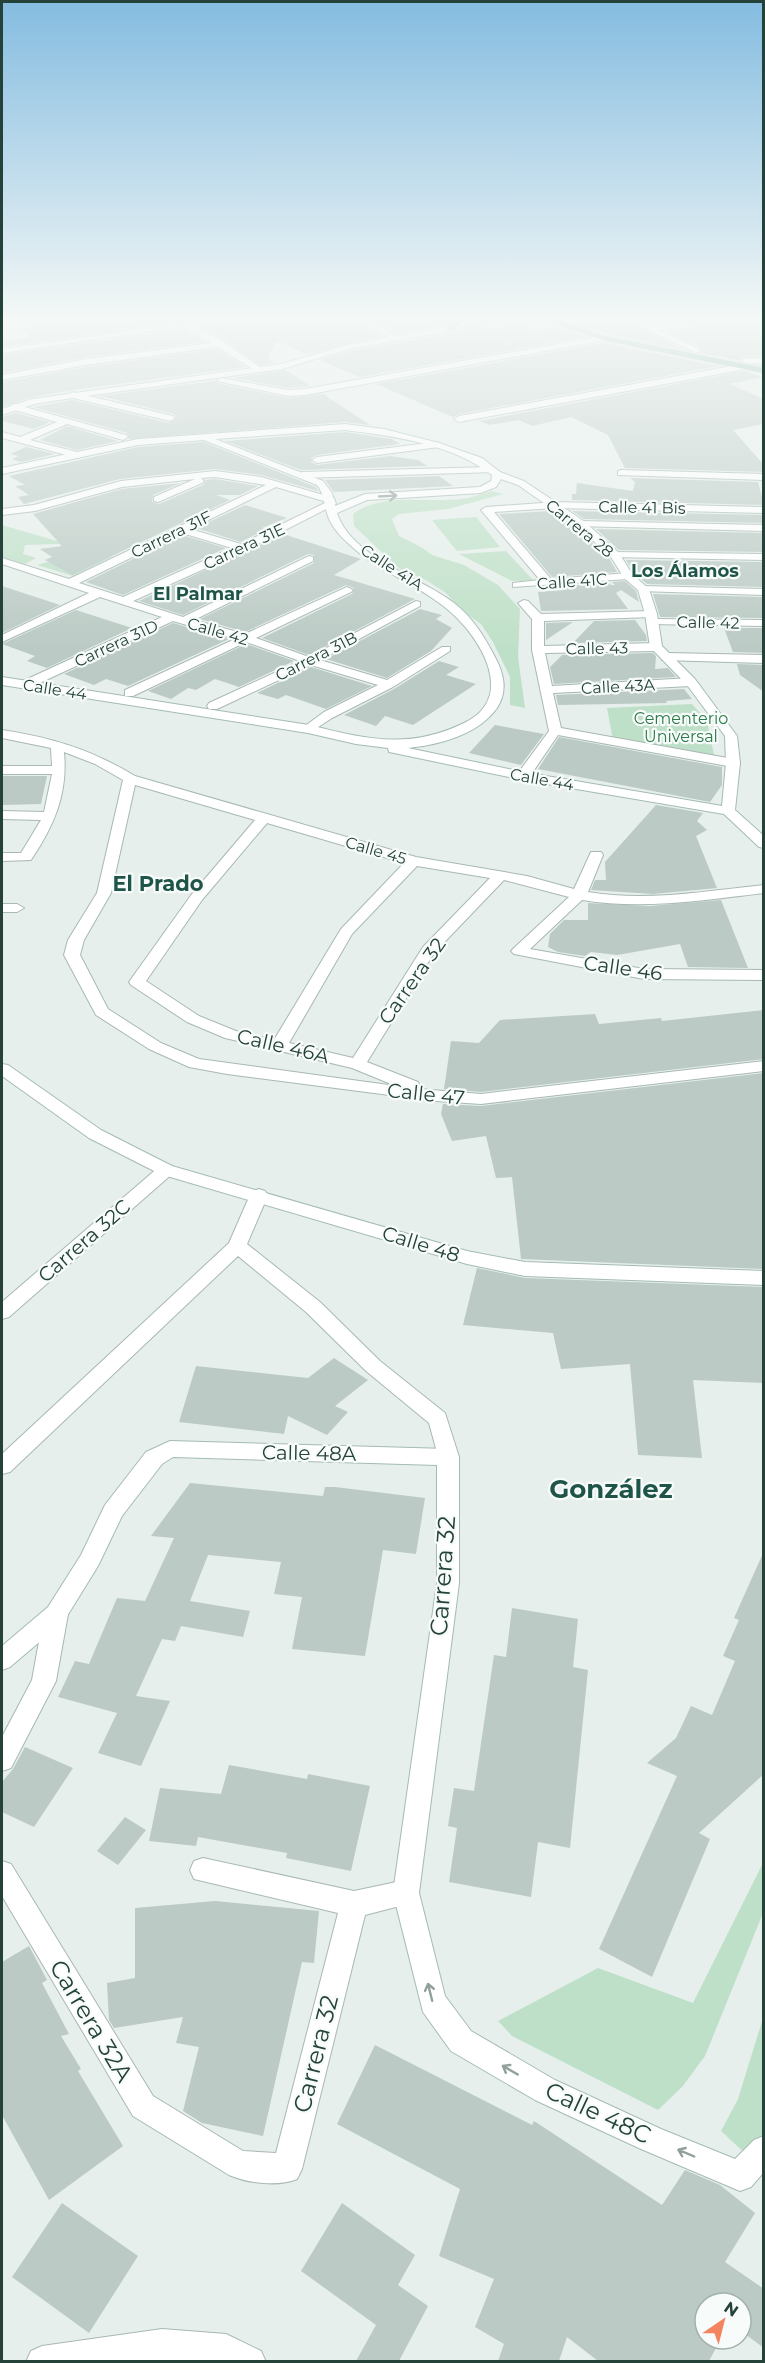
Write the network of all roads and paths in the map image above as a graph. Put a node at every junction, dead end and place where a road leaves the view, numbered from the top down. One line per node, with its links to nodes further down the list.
1 (47, 429): 8 (street)
2 (95, 429): 6 (street)
3 (322, 429): 7 (street)
4 (363, 429): 9 (street)
5 (2, 435): 8 (street)
6 (123, 437)
7 (223, 439): 10 (street, Calle 41A); 16 (street, Calle 41A)
8 (21, 440): 10 (street)
9 (436, 445): 11 (street); 13 (street)
10 (78, 454): 12 (street, Calle 41A)
11 (317, 460)
12 (2, 471)
13 (495, 472): 16 (street); 19 (street, one-way to 13); 22 (street, Carrera 28)
14 (621, 473): 17 (street)
15 (215, 474): 18 (street); 20 (street); 24 (street)
16 (302, 475): 21 (street, Calle 41A)
17 (764, 477)
18 (273, 485): 21 (street); 26 (street, Carrera 31F)
19 (365, 497): 21 (street, Carrera 31E); 21 (street)
20 (158, 499)
21 (330, 501): 28 (street, Carrera 31E); 66 (street, Calle 41A)
22 (555, 505): 23 (street, Calle 41 Bis); 25 (street, Carrera 28); 35 (street, Calle 41 Bis)
23 (764, 510)
24 (2, 512)
25 (581, 525): 27 (street); 29 (street, Carrera 28)
26 (180, 528): 28 (street); 34 (street, Carrera 31F)
27 (764, 528)
28 (242, 548): 41 (street, Carrera 31E)
29 (615, 555): 30 (street); 33 (street, Carrera 28)
30 (764, 557)
31 (309, 559): 47 (street, Carrera 31D)
32 (2, 561): 34 (street, Calle 42)
33 (628, 576): 35 (street, Calle 41C); 37 (street, Carrera 28)
34 (70, 583): 40 (street, Calle 42)
35 (549, 583): 36 (street, Calle 41C)
36 (517, 585)
37 (643, 589): 39 (street); 46 (street)
38 (347, 590): 51 (street)
39 (764, 592)
40 (99, 593): 41 (street, Calle 42); 50 (street)
41 (123, 601): 44 (street, Calle 42)
42 (524, 603): 45 (street)
43 (416, 604): 58 (street, Carrera 31B)
44 (171, 617): 47 (street, Calle 42); 61 (street, Carrera 31D)
45 (538, 618): 46 (street, Calle 42); 55 (street)
46 (652, 618): 48 (street, Calle 42); 53 (street)
47 (184, 621): 51 (street, Calle 42)
48 (764, 623)
49 (2, 627): 50 (street)
50 (15, 633): 52 (street)
51 (246, 638): 58 (street, Calle 42); 64 (street)
52 (2, 639)
53 (656, 647): 55 (street, Calle 43); 56 (street)
54 (446, 649): 62 (street)
55 (538, 650): 63 (street)
56 (666, 657): 57 (street); 60 (street)
57 (764, 659)
58 (310, 661): 62 (street, Calle 42); 65 (street, Carrera 31B)
59 (2, 681): 61 (street, Calle 44)
60 (691, 682): 63 (street, Calle 43A); 72 (street)
61 (27, 684): 67 (street, Calle 44)
62 (384, 687): 67 (street)
63 (545, 690): 68 (street)
64 (129, 693)
65 (213, 706)
66 (477, 723): 70 (street, Calle 44)
67 (309, 729): 70 (street, Calle 44)
68 (555, 731): 72 (street); 75 (street)
69 (2, 734): 71 (street, Calle 45)
70 (357, 742): 75 (street, Calle 44)
71 (57, 744): 74 (street); 76 (street, Calle 45)
72 (733, 763): 77 (street)
73 (2, 770): 74 (street)
74 (59, 770): 79 (street)
75 (523, 776): 77 (street, Calle 44)
76 (130, 779): 80 (street, Calle 45); 93 (street, Calle 47)
77 (728, 811): 81 (street)
78 (2, 815): 79 (street)
79 (50, 816): 83 (street)
80 (265, 817): 84 (street, Calle 45); 89 (street, Calle 46A)
81 (764, 844)
82 (596, 855): 87 (street)
83 (2, 857)
84 (414, 861): 85 (street, Calle 45); 89 (street)
85 (499, 877): 87 (street, Calle 45); 90 (street, Carrera 32)
86 (764, 889): 87 (street, Calle 45)
87 (579, 895): 88 (street, Calle 46)
88 (764, 975)
89 (279, 1046): 90 (street, Calle 46A)
90 (357, 1064): 93 (street, Calle 46A)
91 (764, 1066): 93 (street, Calle 47)
92 (2, 1069): 94 (street, Calle 48)
93 (436, 1096)
94 (166, 1170): 95 (street, Calle 48); 98 (street, Carrera 32C)
95 (258, 1195): 96 (street); 97 (street, Calle 48)
96 (237, 1246): 99 (street, Carrera 32); 100 (street)
97 (764, 1278)
98 (2, 1312)
99 (448, 1457): 101 (street, Calle 48A); 106 (street, Carrera 32)
100 (2, 1466)
101 (56, 1614): 102 (street); 103 (street)
102 (2, 1660)
103 (2, 1760)
104 (203, 1870): 107 (street)
105 (2, 1873): 110 (street, Carrera 32A)
106 (406, 1893): 107 (street); 108 (street, Carrera 32, one-way to 106)
107 (354, 1904): 110 (street, Carrera 32)
108 (461, 2041): 109 (street, Calle 48C, one-way to 108)
109 (764, 2150)
110 (287, 2169)
111 (42, 2361): 112 (street)
112 (250, 2361)

